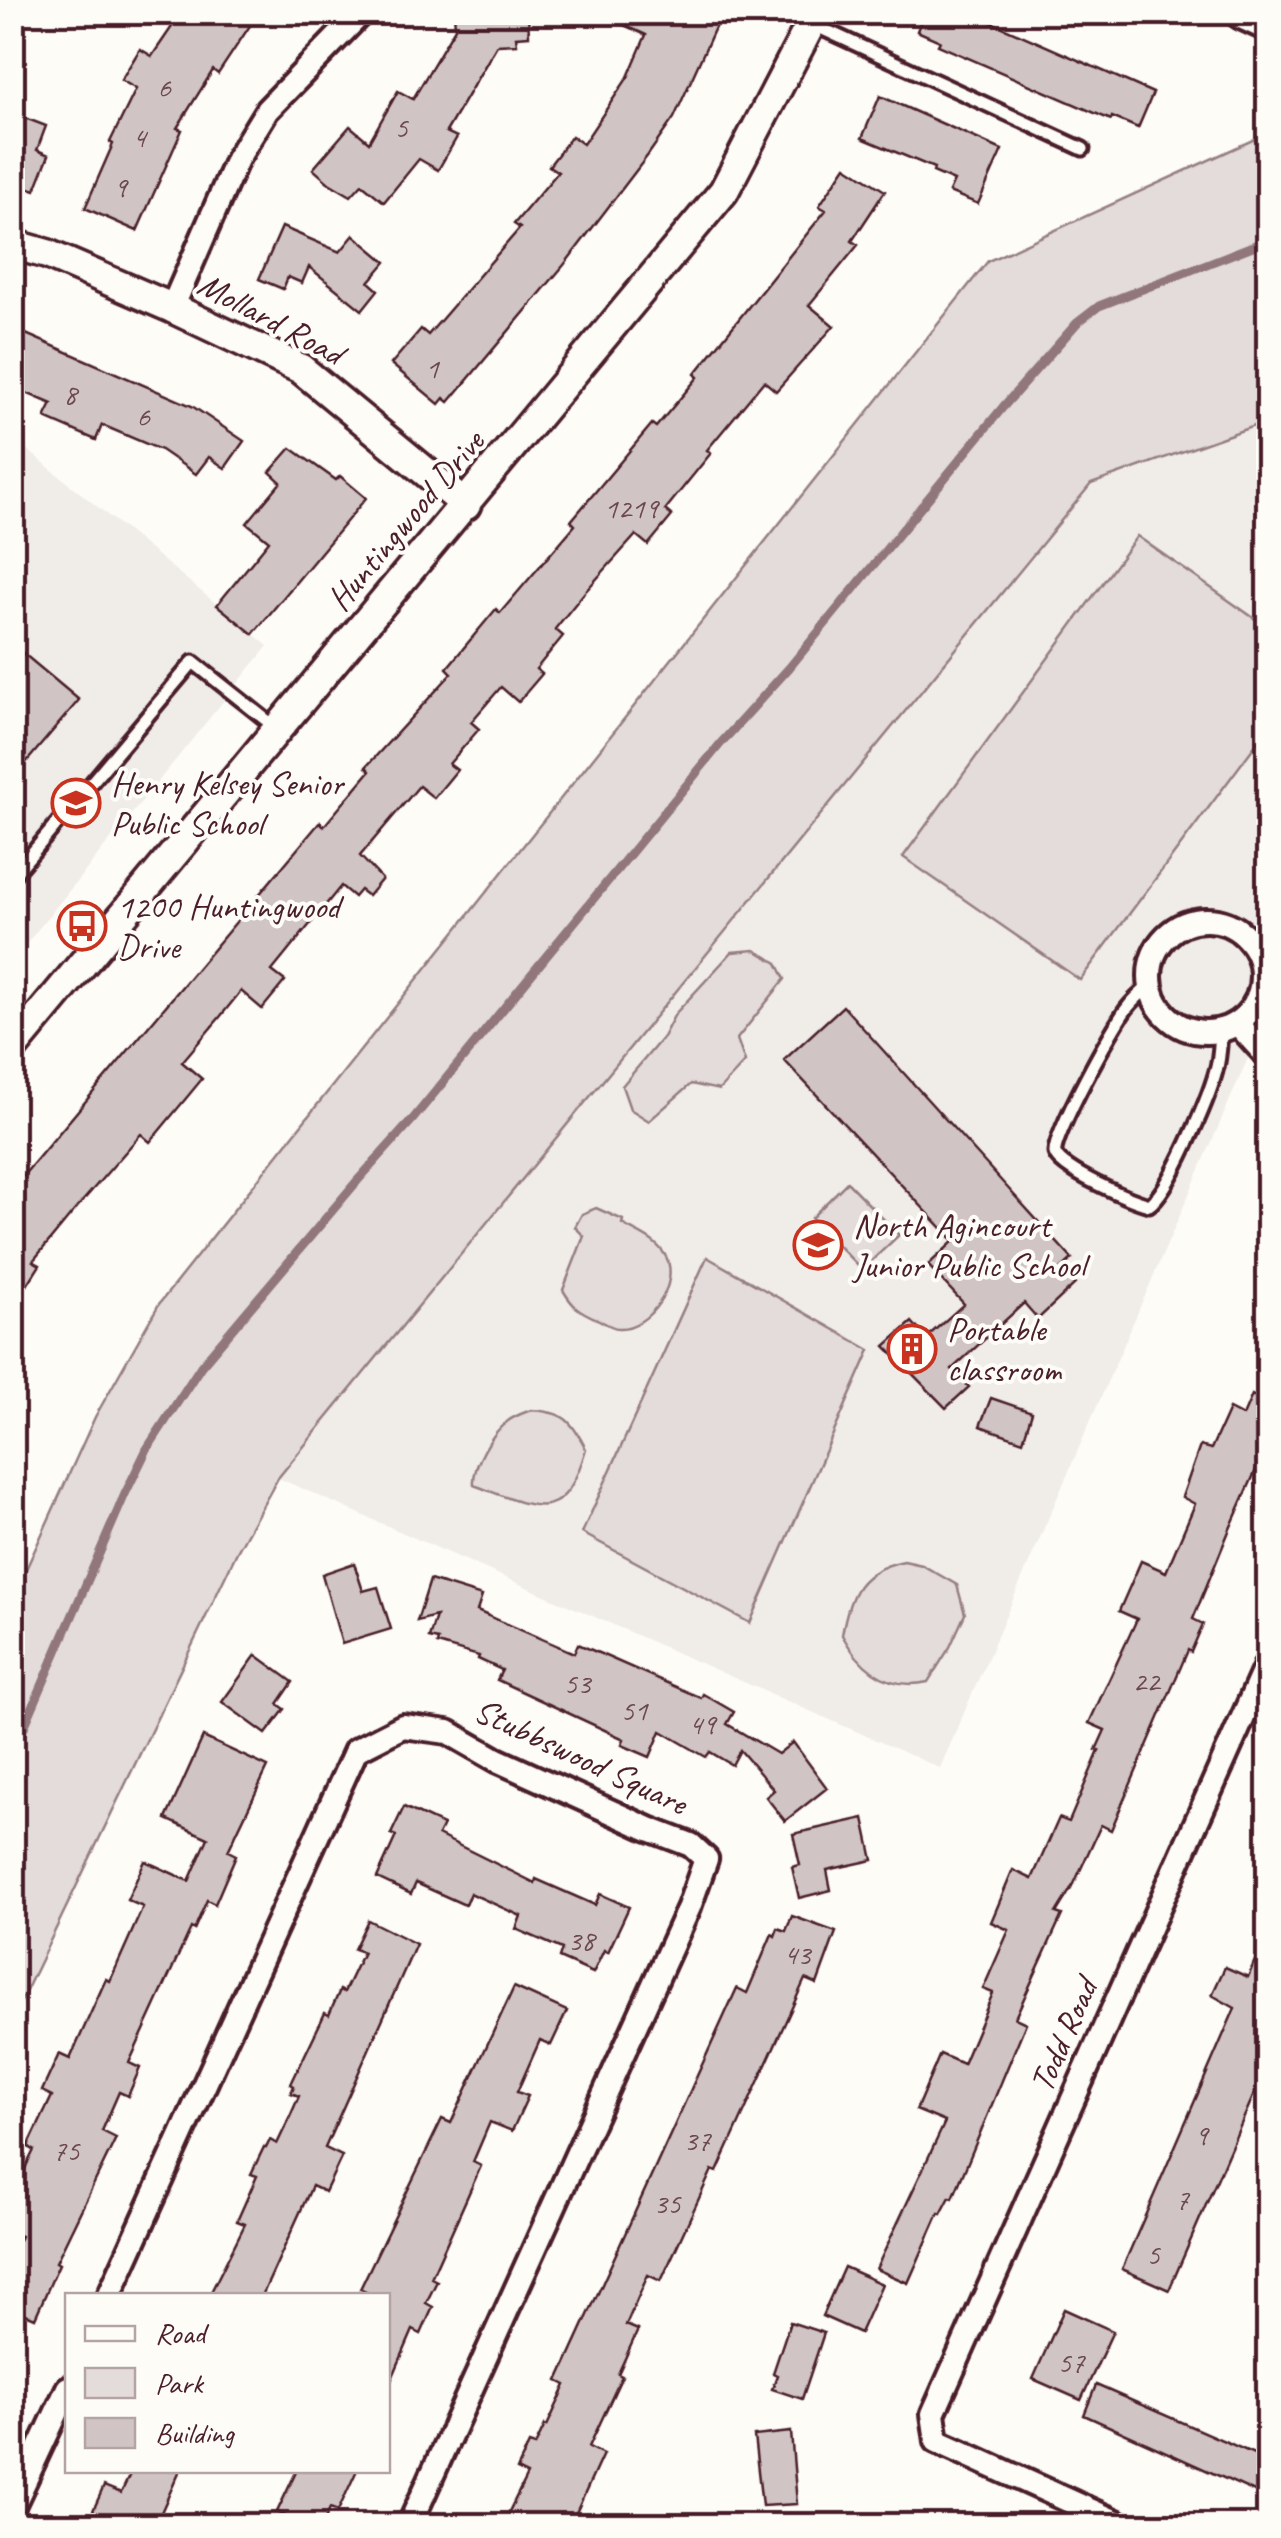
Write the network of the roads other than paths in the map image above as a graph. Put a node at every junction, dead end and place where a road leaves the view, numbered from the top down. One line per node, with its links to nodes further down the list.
1 (362, 12): 7 (street)
2 (1242, 12): 4 (main road)
3 (814, 18): 5 (lane); 8 (street, Huntingwood Drive)
4 (1268, 24)
5 (1083, 149)
6 (12, 244): 7 (street, Mollard Road)
7 (172, 308): 8 (street, Mollard Road)
8 (466, 506): 9 (street, Huntingwood Drive)
9 (279, 730): 10 (lane); 13 (street, Huntingwood Drive)
10 (12, 877)
11 (1150, 985): 12 (street); 12 (street); 12 (lane)
12 (1229, 1027): 14 (street)
13 (14, 1044)
14 (1268, 1057)
15 (1268, 1660): 20 (street, Todd Road)
16 (111, 2293): 19 (street, Stubbswood Square)
17 (65, 2394): 18 (street)
18 (12, 2508)
19 (409, 2526)
20 (1125, 2526)

